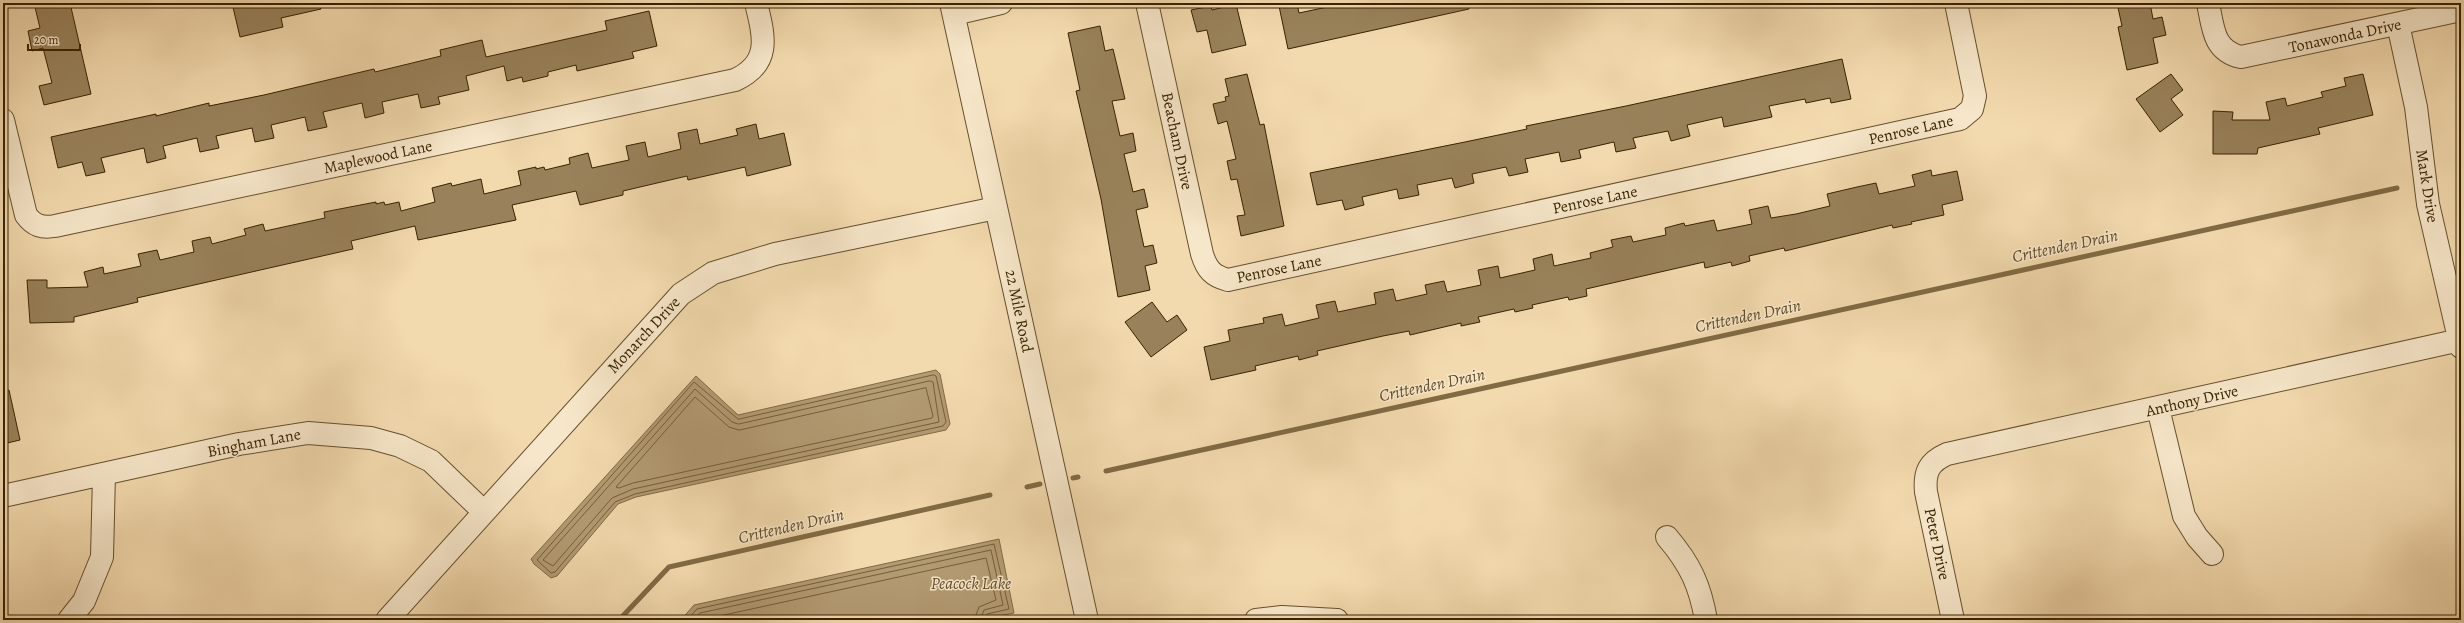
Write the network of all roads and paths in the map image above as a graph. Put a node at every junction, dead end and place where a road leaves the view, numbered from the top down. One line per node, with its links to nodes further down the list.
1 (756, 3): 9 (street, Maplewood Lane)
2 (1001, 3): 6 (street)
3 (1147, 3): 11 (street, Beacham Drive)
4 (1956, 3): 11 (street, Penrose Lane)
5 (2208, 3): 8 (street, Tonawonda Drive)
6 (952, 8): 10 (street, 22 Mile Road)
7 (2461, 10): 8 (street, Tonawonda Drive)
8 (2398, 24): 12 (street, Mark Drive)
9 (3, 120)
10 (996, 208): 17 (street, Monarch Drive); 22 (street, 22 Mile Road)
11 (1214, 276)
12 (2460, 343): 13 (street, Anthony Drive)
13 (2158, 408): 14 (street, Anthony Drive); 19 (street)
14 (1928, 467): 26 (street, Peter Drive)
15 (104, 474): 16 (street, Bingham Lane); 17 (street, Bingham Lane); 20 (street)
16 (3, 496)
17 (484, 512): 21 (street, Monarch Drive)
18 (1667, 537): 25 (street)
19 (2212, 554)
20 (69, 620)
21 (387, 620)
22 (1087, 620)
23 (1256, 620): 24 (street)
24 (1337, 620)
25 (1706, 620)
26 (1953, 620)

